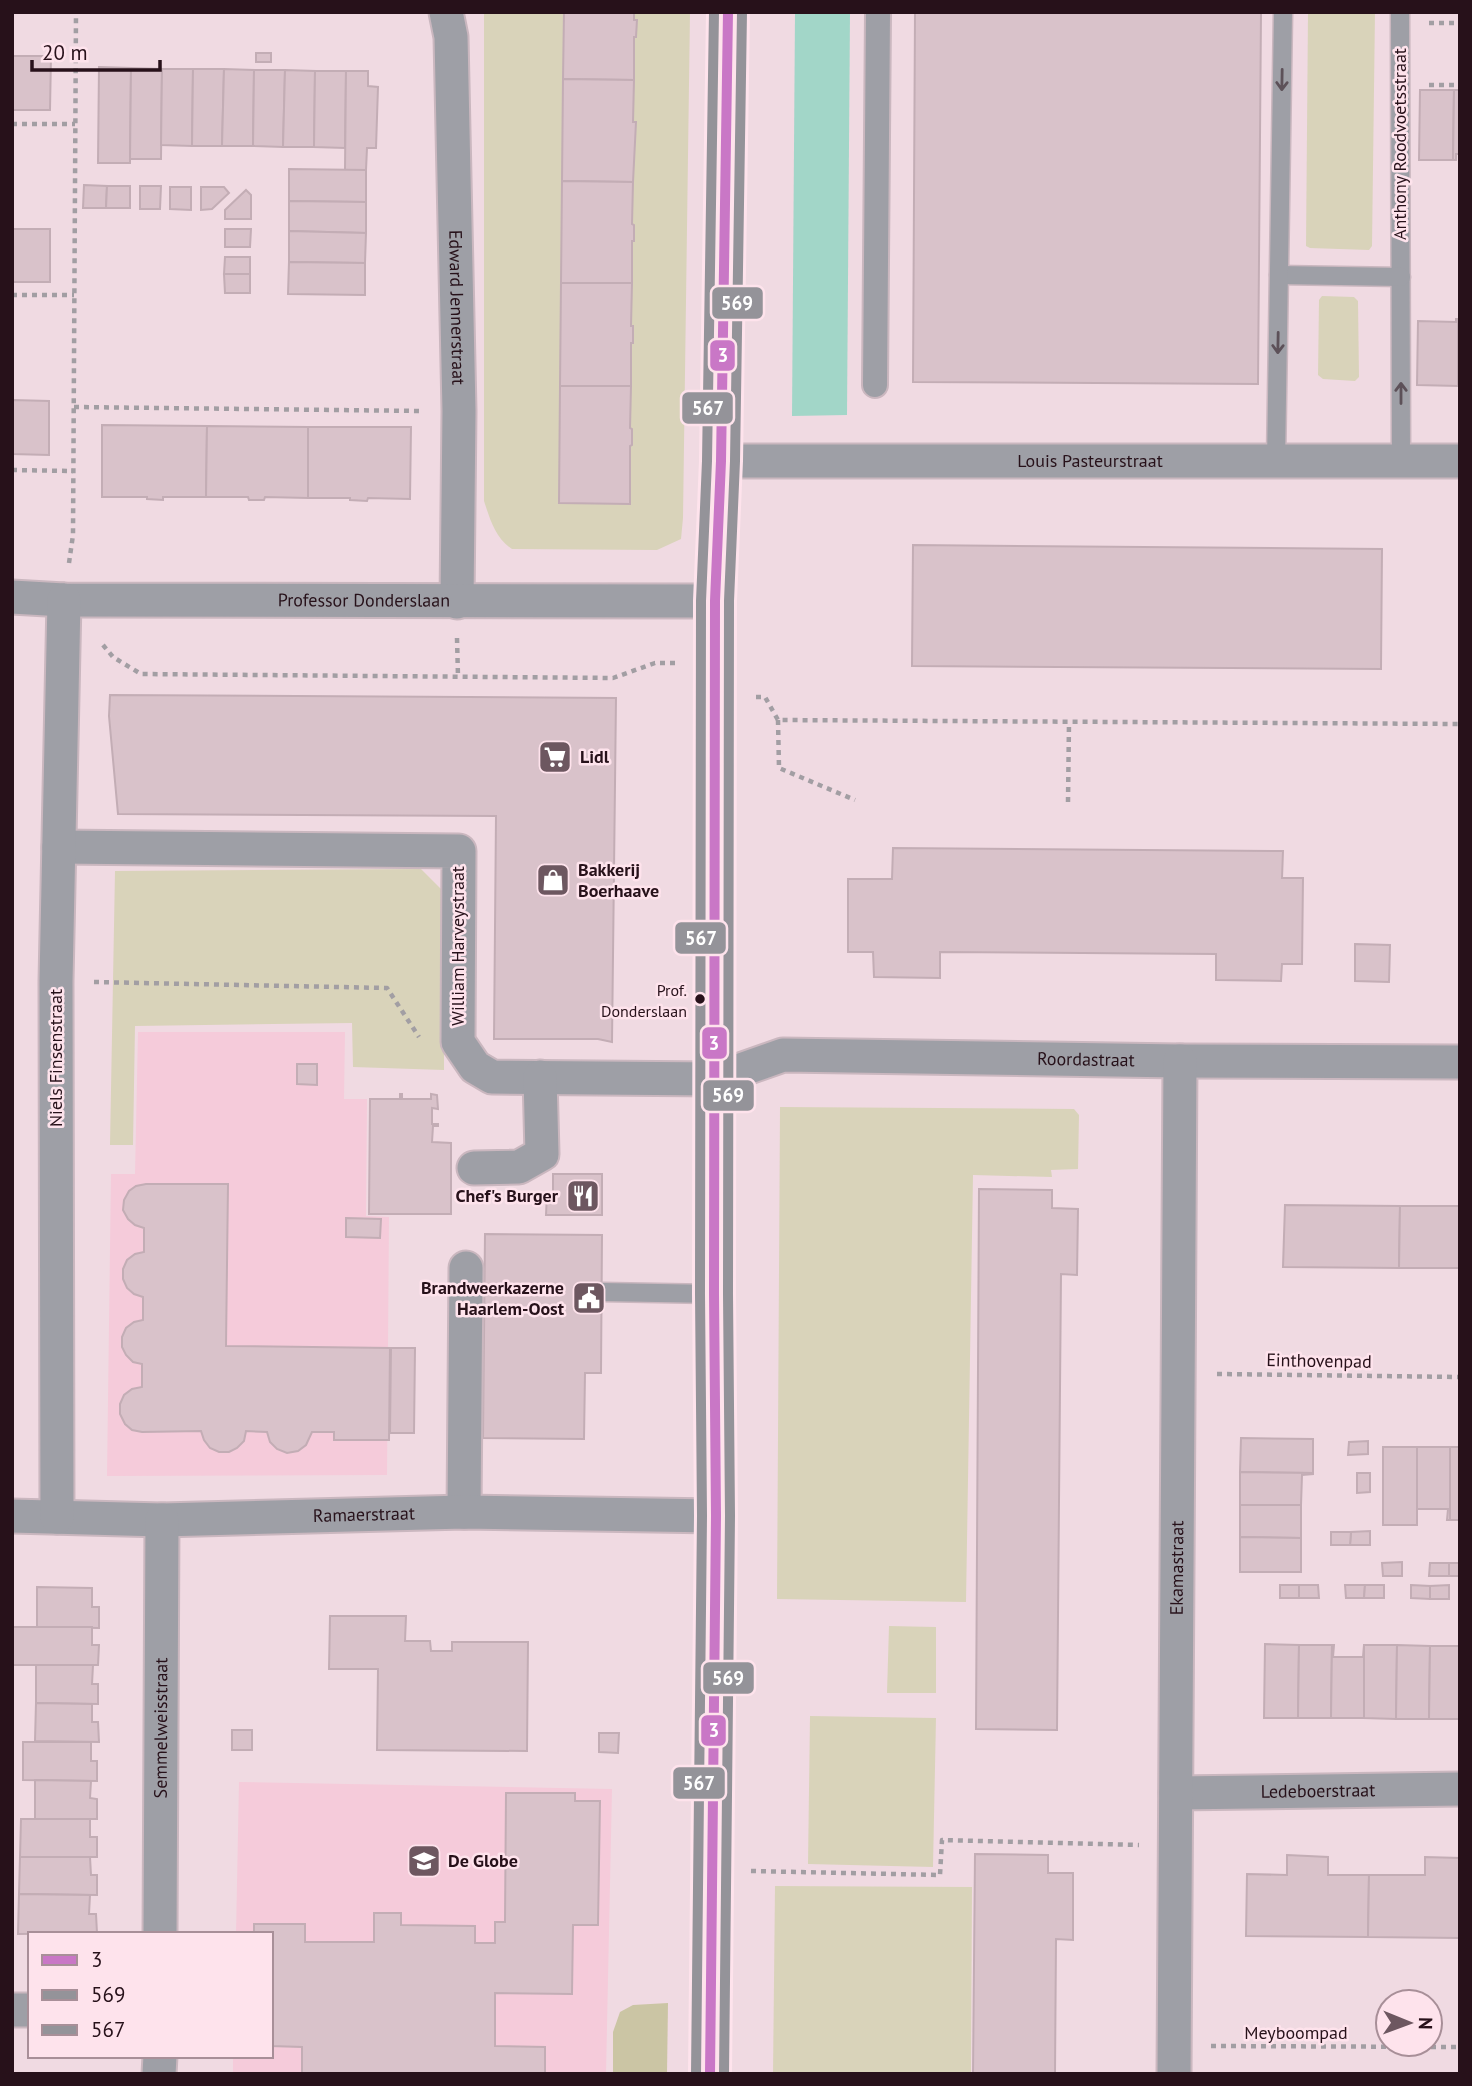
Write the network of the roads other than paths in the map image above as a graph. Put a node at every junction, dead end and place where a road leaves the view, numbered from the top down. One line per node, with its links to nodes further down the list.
1 (446, 12): 16 (street, Edward Jennerstraat)
2 (728, 12): 9 (street)
3 (878, 12): 8 (street)
4 (1283, 12): 6 (lane, one-way to 6)
5 (1400, 12): 7 (lane, Anthony Roodvoetsstraat)
6 (1279, 275): 7 (lane); 12 (lane, one-way to 12)
7 (1401, 277): 10 (lane, Anthony Roodvoetsstraat, one-way to 7)
8 (875, 384)
9 (721, 461): 12 (street, Louis Pasteurstraat); 15 (street)
10 (1401, 461): 11 (street, Louis Pasteurstraat); 12 (street, Louis Pasteurstraat)
11 (1460, 461)
12 (1276, 463)
13 (12, 597): 14 (street, Professor Donderslaan)
14 (64, 600): 16 (street, Professor Donderslaan); 17 (street, Niels Finsenstraat)
15 (715, 601): 16 (street, Professor Donderslaan); 21 (street)
16 (457, 602)
17 (59, 847): 20 (street, William Harveystraat); 29 (street, Niels Finsenstraat)
18 (1180, 1061): 19 (street, Roordastraat); 21 (street, Roordastraat); 32 (street, Ekamastraat)
19 (1460, 1062)
20 (540, 1077): 21 (street, William Harveystraat); 22 (street)
21 (715, 1079): 25 (street)
22 (474, 1168)
23 (466, 1268): 26 (street)
24 (602, 1292): 25 (lane)
25 (714, 1294): 28 (street)
26 (464, 1512): 28 (street, Ramaerstraat); 30 (street, Ramaerstraat)
27 (12, 1516): 29 (street, Ramaerstraat)
28 (716, 1516): 35 (street)
29 (57, 1517): 30 (street, Ramaerstraat)
30 (162, 1520): 33 (street, Semmelweisstraat)
31 (1460, 1789): 32 (street, Ledeboerstraat)
32 (1175, 1793): 34 (street, Ekamastraat)
33 (160, 1932)
34 (1175, 2060)
35 (710, 2074)

